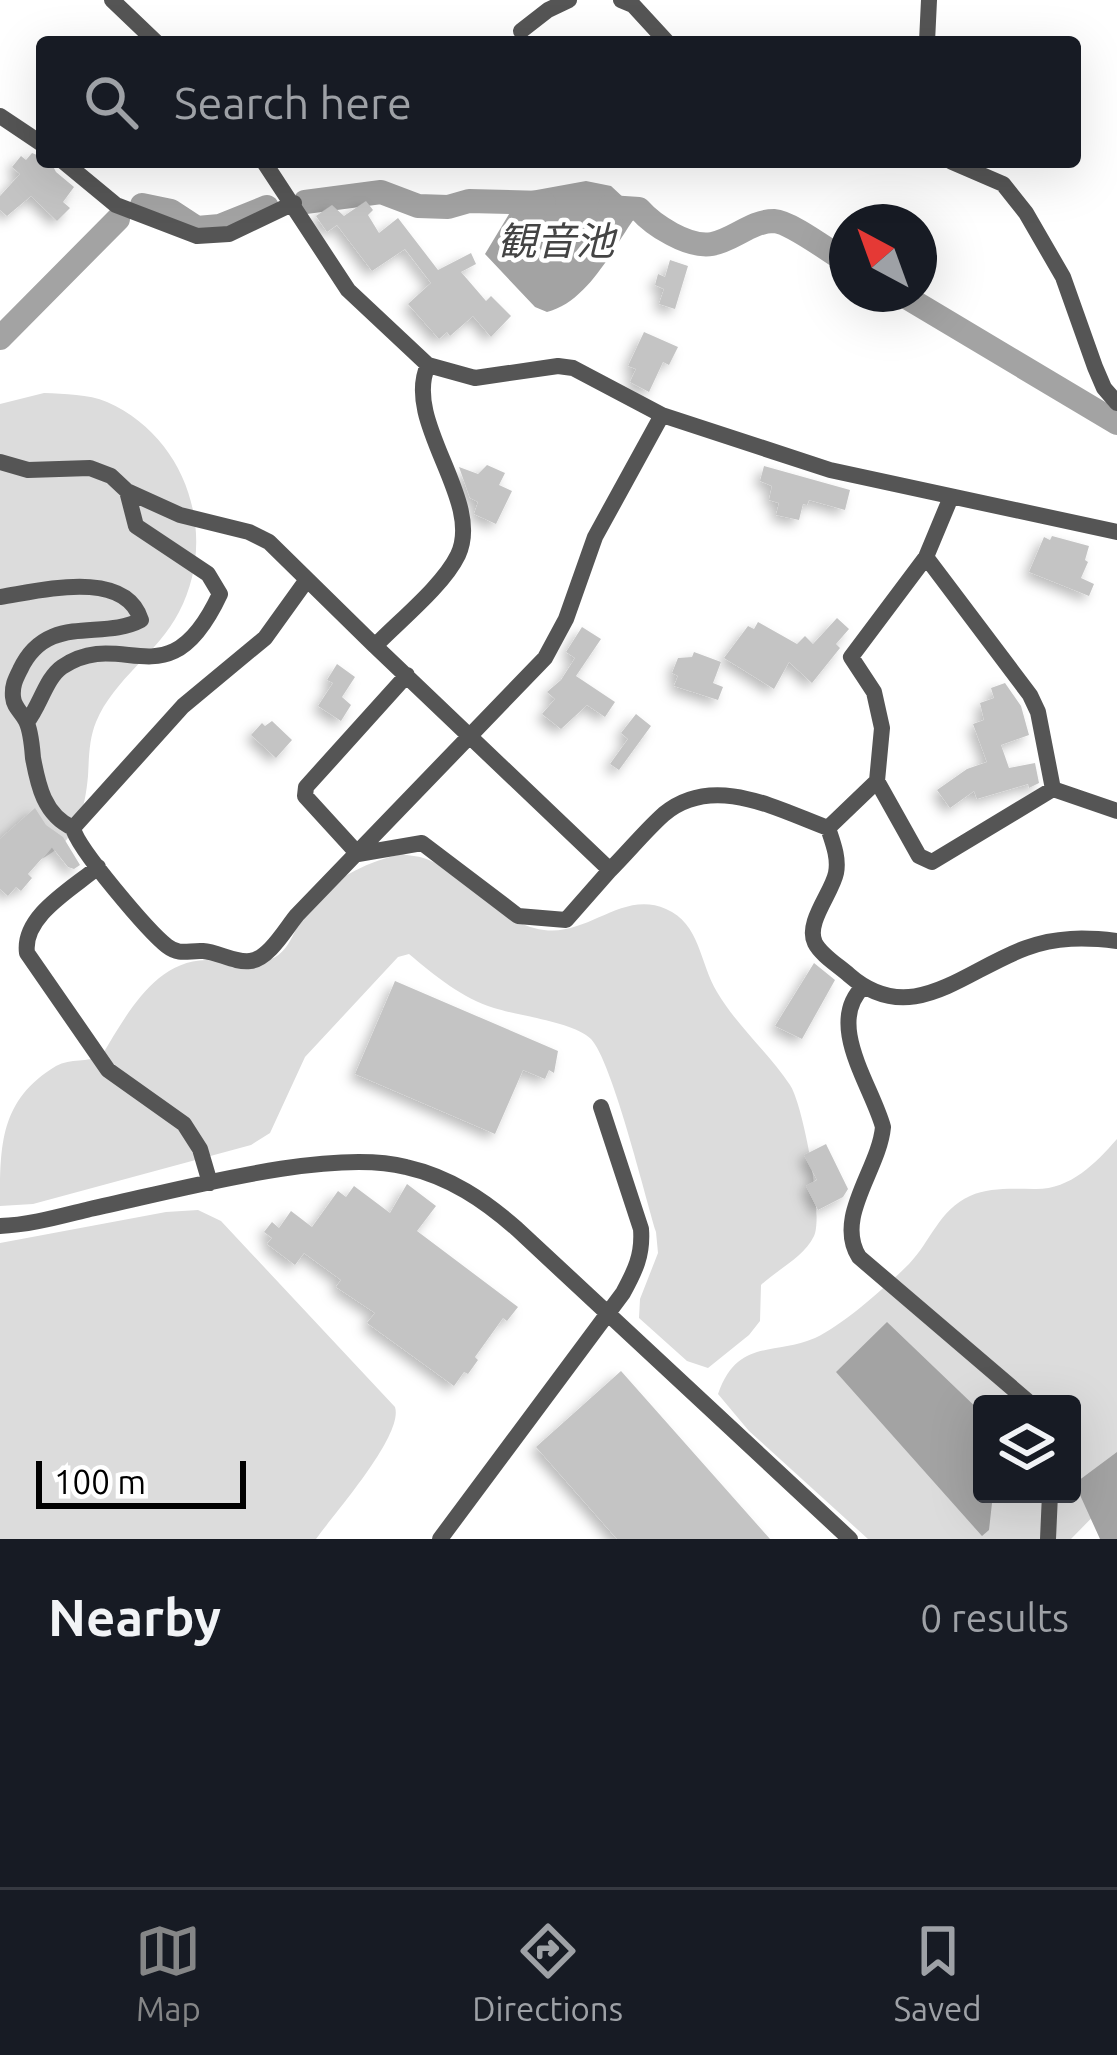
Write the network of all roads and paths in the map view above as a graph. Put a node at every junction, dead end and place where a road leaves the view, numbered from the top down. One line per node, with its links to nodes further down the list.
1 (112, 0): 6 (street)
2 (569, 0): 5 (street)
3 (621, 0): 7 (street)
4 (928, 0): 8 (street)
5 (521, 31)
6 (150, 36)
7 (662, 36)
8 (927, 36)
9 (3, 122): 10 (street)
10 (36, 141)
11 (71, 168): 14 (street)
12 (268, 168): 14 (street)
13 (966, 168): 16 (street)
14 (294, 203): 15 (street)
15 (428, 365): 17 (street); 25 (street)
16 (1117, 403)
17 (662, 416): 20 (street); 28 (street)
18 (0, 462): 19 (street)
19 (127, 491): 23 (street); 27 (street)
20 (951, 497): 21 (street); 22 (street)
21 (1117, 532)
22 (926, 556): 29 (street); 30 (street)
23 (307, 581): 25 (street); 32 (street)
24 (0, 597): 27 (street)
25 (375, 646): 26 (street)
26 (407, 675): 28 (street); 34 (street)
27 (27, 722): 32 (street)
28 (471, 736): 34 (street); 36 (street)
29 (877, 781): 30 (street); 33 (street)
30 (1053, 789): 31 (street)
31 (1117, 811)
32 (73, 828): 35 (street)
33 (828, 828): 36 (street); 38 (street)
34 (358, 854): 35 (street); 36 (street)
35 (98, 867): 40 (street)
36 (610, 870)
37 (1117, 940): 38 (street)
38 (863, 987): 43 (street)
39 (601, 1107): 42 (street)
40 (210, 1183): 41 (street); 42 (street)
41 (0, 1226)
42 (606, 1314): 45 (street); 46 (street)
43 (1021, 1395)
44 (1050, 1503): 47 (street)
45 (440, 1539)
46 (850, 1539)
47 (1048, 1539)

